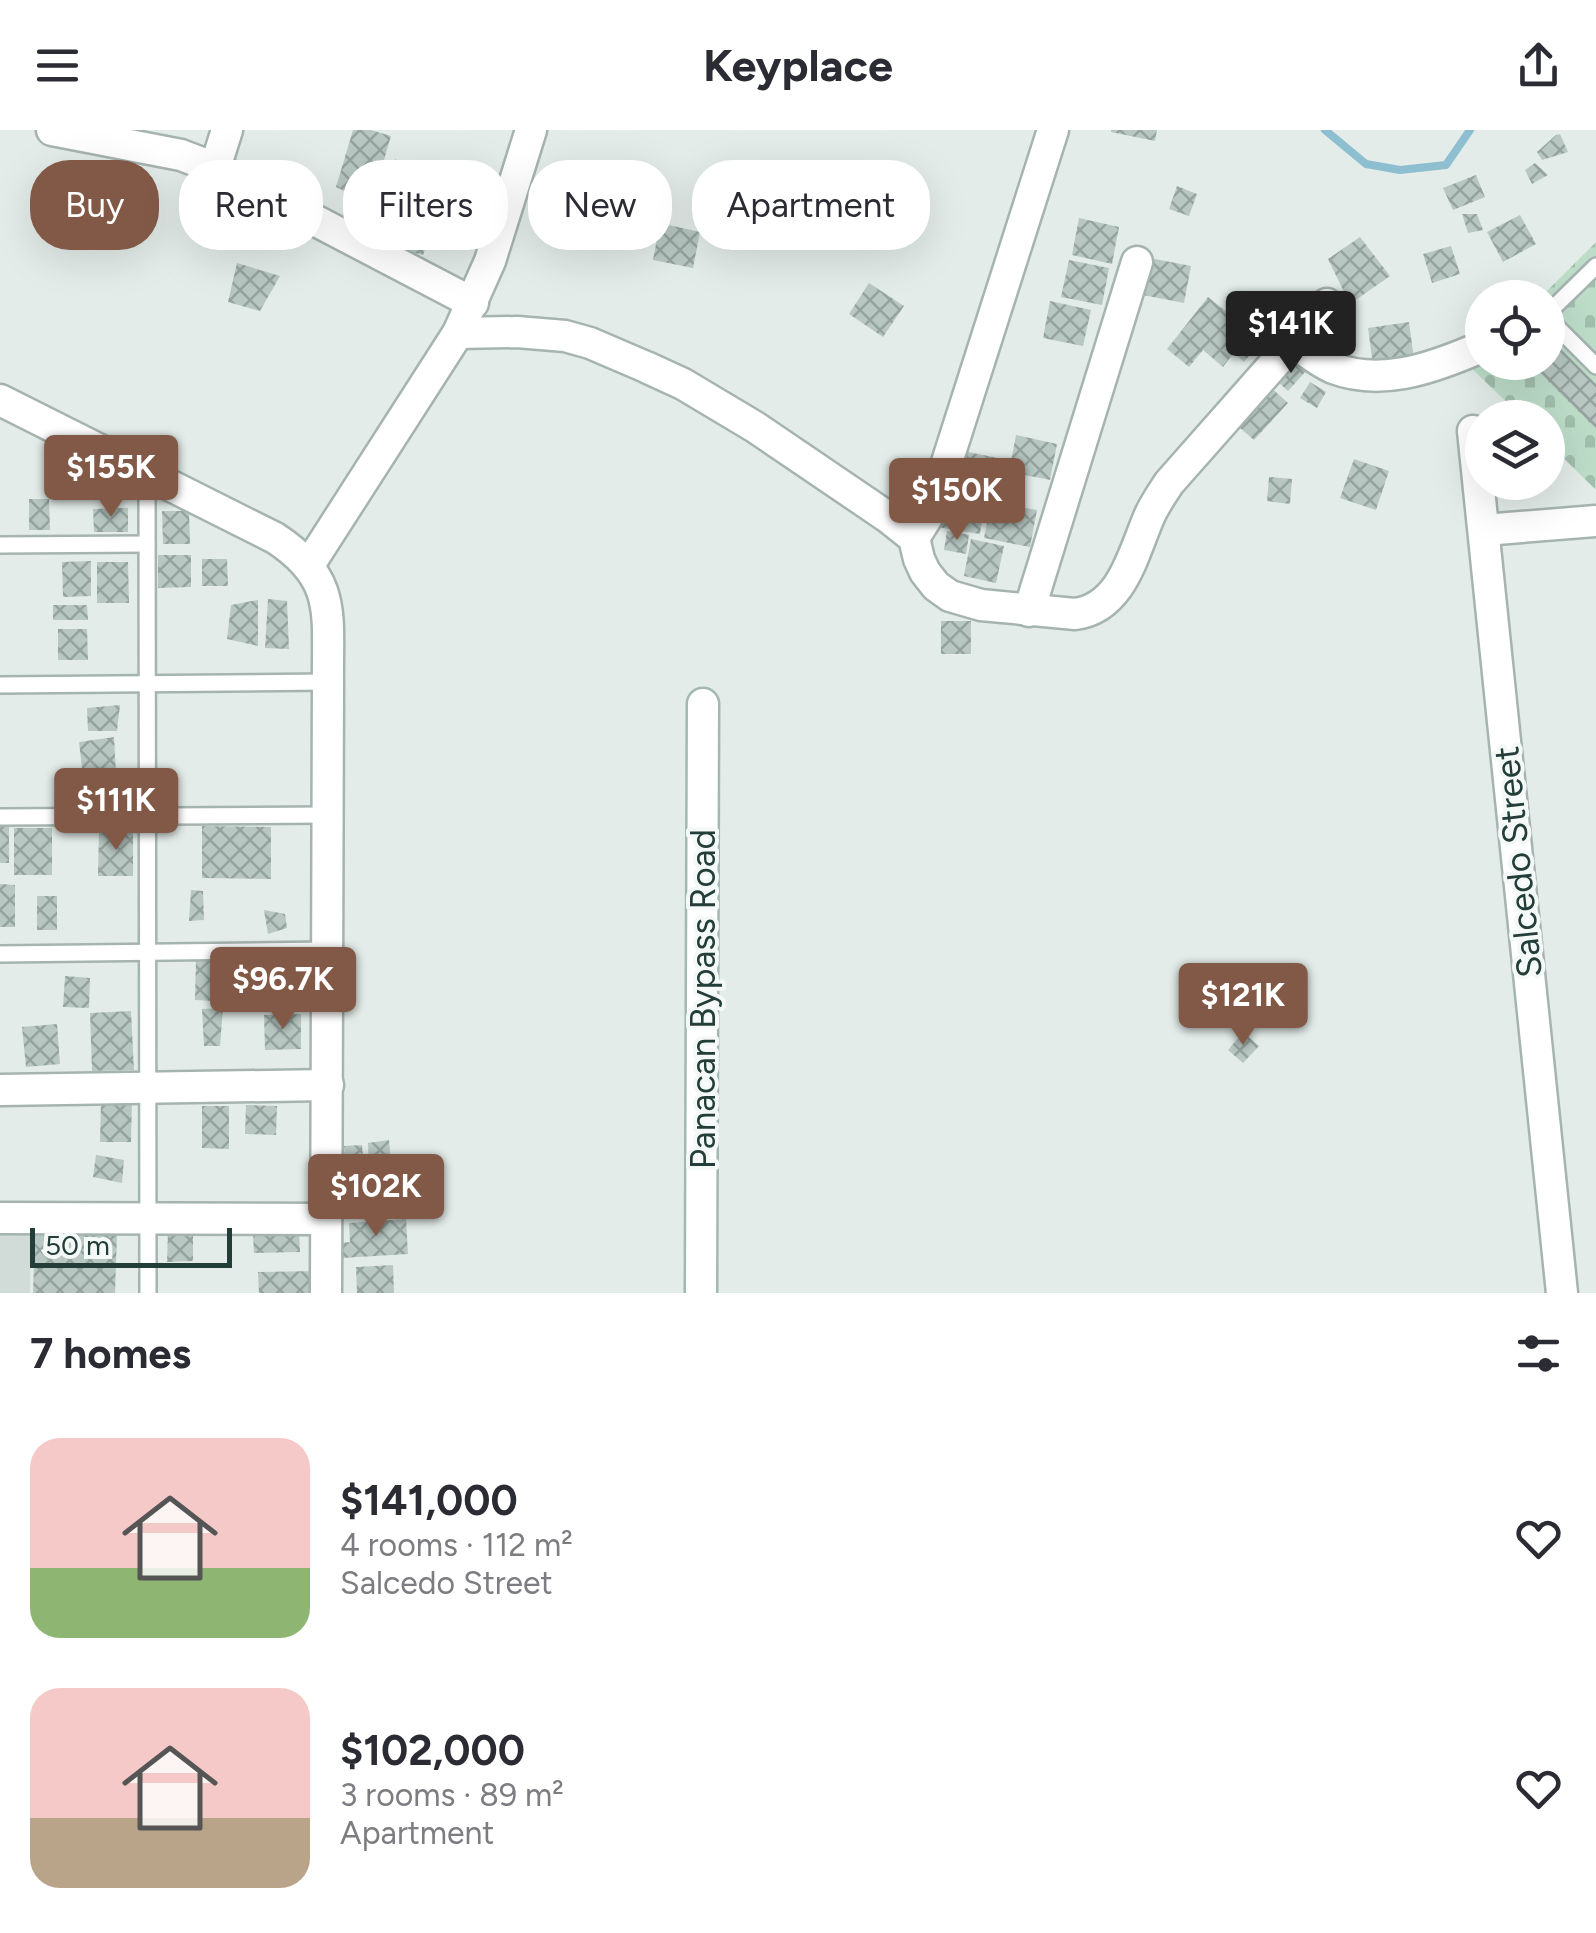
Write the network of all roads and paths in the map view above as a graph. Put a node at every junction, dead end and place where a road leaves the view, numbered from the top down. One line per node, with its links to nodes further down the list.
1 (52, 130): 5 (street)
2 (227, 130): 6 (street)
3 (531, 130): 11 (street)
4 (1053, 130): 23 (street)
5 (195, 160)
6 (218, 160)
7 (323, 225): 11 (street)
8 (1137, 262): 27 (street)
9 (1596, 266): 10 (lane)
10 (1565, 298)
11 (473, 303): 13 (street)
12 (1326, 304): 15 (street)
13 (458, 333): 23 (street); 26 (street)
14 (1565, 333): 17 (lane)
15 (1293, 342): 16 (street); 27 (street)
16 (1465, 354)
17 (1596, 366)
18 (0, 400): 19 (street)
19 (147, 473): 24 (lane); 26 (street)
20 (1481, 500): 22 (street, Salcedo Street)
21 (1596, 521): 22 (street)
22 (1484, 530): 47 (street, Salcedo Street)
23 (914, 538): 27 (street)
24 (147, 544): 25 (lane); 29 (lane)
25 (0, 545)
26 (309, 565): 28 (street)
27 (1029, 611)
28 (328, 682): 29 (lane); 32 (street)
29 (147, 684): 30 (lane); 33 (lane)
30 (0, 686)
31 (704, 704): 46 (street, Panacan Bypass Road)
32 (328, 815): 33 (lane); 35 (street)
33 (147, 816): 34 (lane); 36 (lane)
34 (0, 817)
35 (328, 950): 36 (lane); 39 (street)
36 (147, 952): 37 (lane); 38 (lane)
37 (0, 954)
38 (148, 1086): 39 (street); 40 (street); 42 (lane)
39 (328, 1086): 43 (street)
40 (0, 1090)
41 (0, 1218): 42 (street)
42 (148, 1218): 43 (street); 44 (lane)
43 (326, 1219): 45 (street)
44 (148, 1293)
45 (326, 1293)
46 (701, 1293)
47 (1562, 1293)

